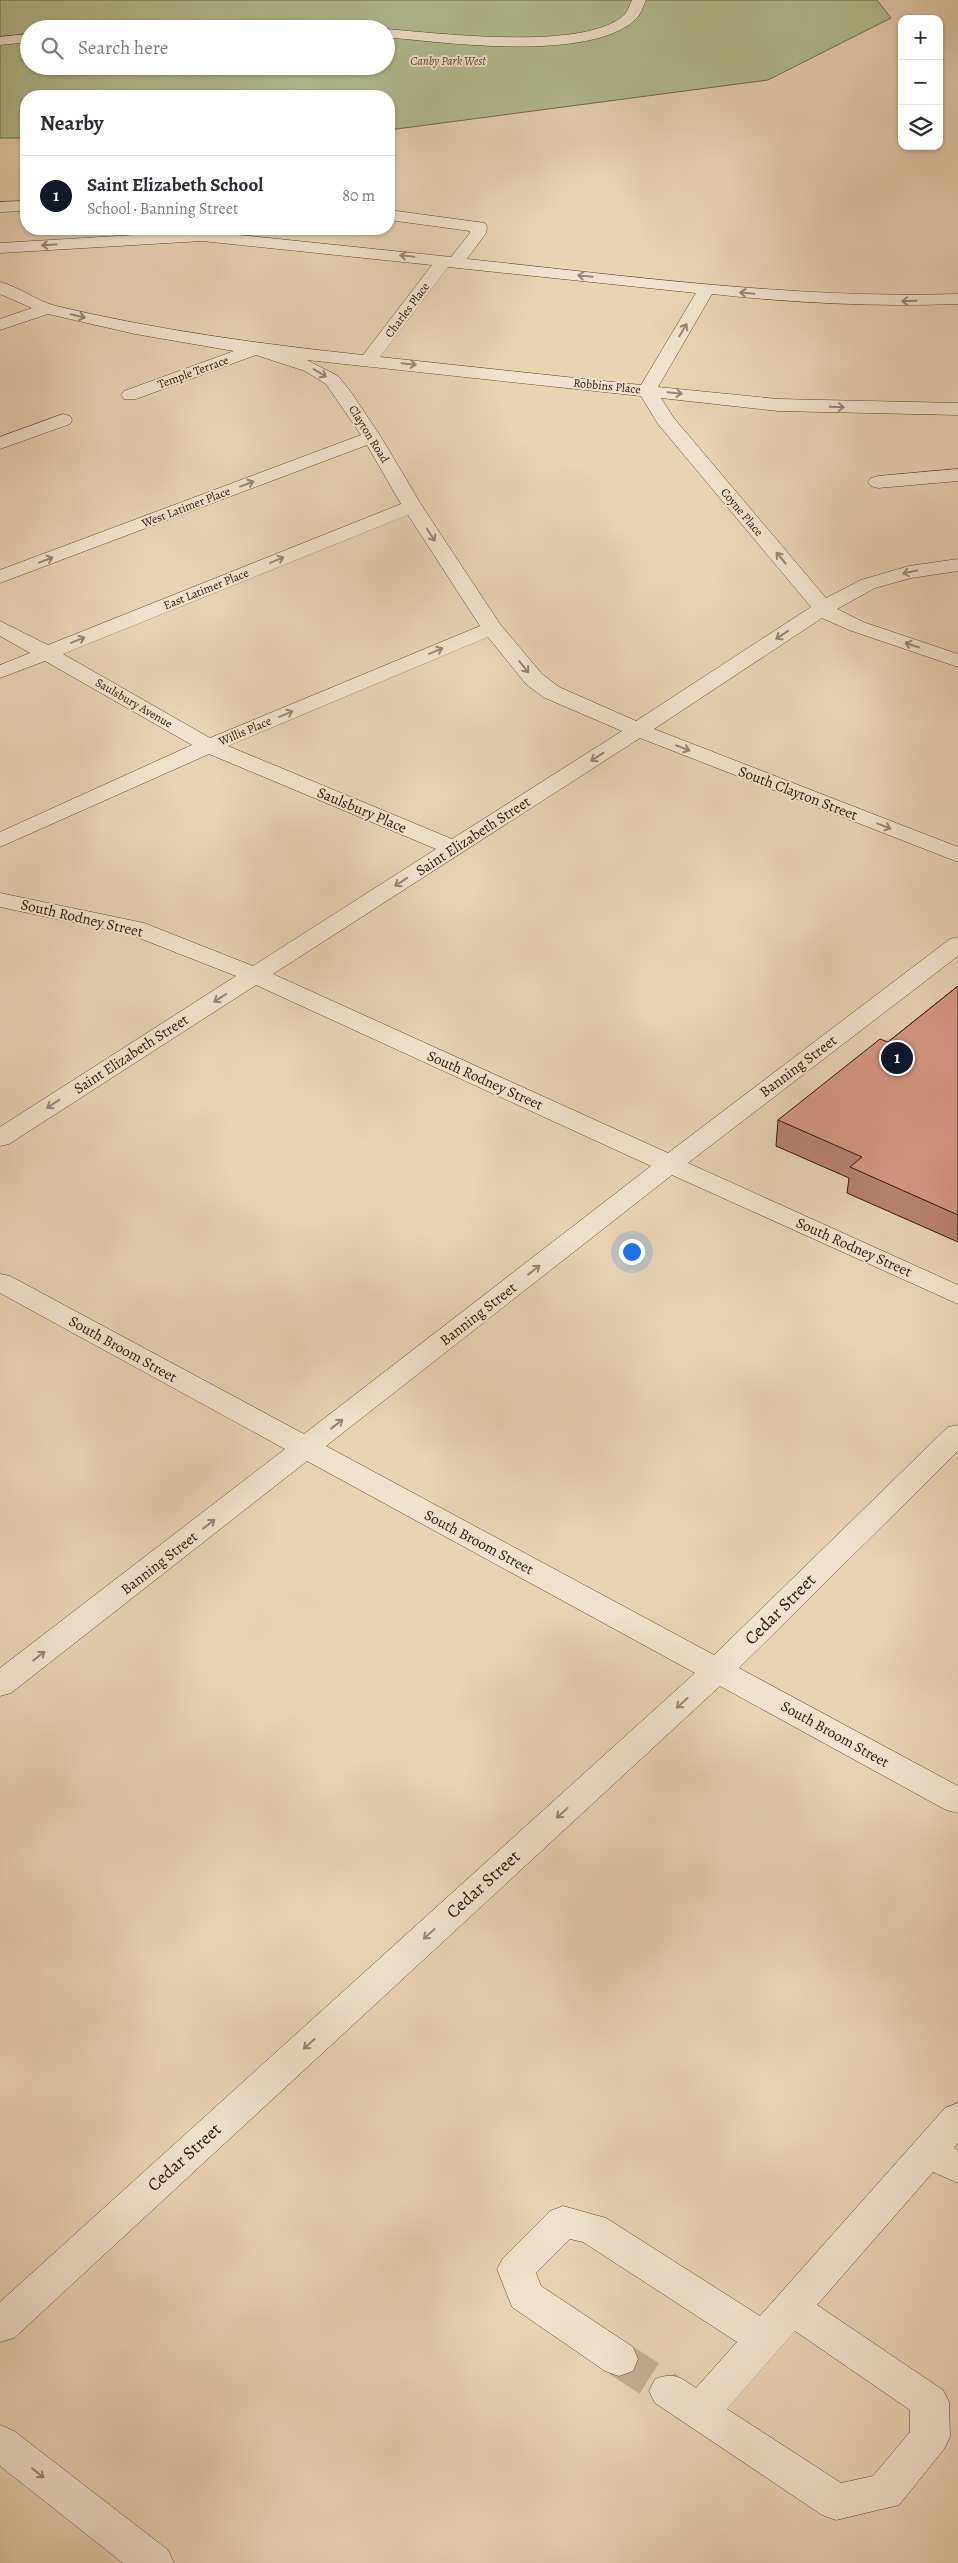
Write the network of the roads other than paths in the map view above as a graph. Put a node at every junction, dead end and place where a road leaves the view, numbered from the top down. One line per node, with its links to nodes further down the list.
1 (638, 0): 2 (street)
2 (395, 34)
3 (20, 39): 4 (street)
4 (0, 41)
5 (20, 206): 6 (street)
6 (0, 207)
7 (395, 216): 11 (street, Charles Place)
8 (183, 235): 10 (street, one-way to 10)
9 (206, 235): 11 (street, one-way to 9)
10 (0, 248)
11 (450, 261): 13 (street, one-way to 11); 18 (street, Charles Place)
12 (0, 287): 15 (street, Clayton Road)
13 (706, 290): 14 (street, one-way to 13); 19 (street, one-way to 13)
14 (958, 299)
15 (47, 309): 16 (street); 17 (street, Clayton Road, one-way to 17)
16 (0, 325)
17 (256, 349): 18 (street, Robbins Place); 20 (street, Temple Terrace); 23 (street, Clayton Road, one-way to 23)
18 (369, 360): 19 (street, Robbins Place, one-way to 19)
19 (647, 390): 21 (street, Robbins Place, one-way to 21); 30 (street, Coyne Place, one-way to 19)
20 (130, 396)
21 (958, 409)
22 (63, 420): 24 (street)
23 (372, 437): 27 (street, Clayton Road); 29 (street, West Latimer Place, one-way to 23)
24 (0, 443)
25 (958, 475): 26 (street)
26 (878, 482)
27 (412, 506): 32 (street, Clayton Road, one-way to 32); 33 (street, East Latimer Place, one-way to 27)
28 (958, 565): 30 (street, Saint Elizabeth Street, one-way to 30)
29 (0, 577)
30 (823, 608): 34 (street, Coyne Place, one-way to 30); 36 (street, Saint Elizabeth Street, one-way to 36)
31 (0, 627): 33 (street, Saulsbury Avenue)
32 (492, 628): 36 (street, Clayton Road, one-way to 36); 37 (street, Willis Place, one-way to 32)
33 (46, 653): 35 (street, East Latimer Place); 37 (street, Saulsbury Avenue)
34 (958, 661)
35 (0, 672)
36 (638, 730): 40 (street, Saint Elizabeth Street, one-way to 40); 41 (street, South Clayton Street, one-way to 41)
37 (209, 746): 38 (street, Saulsbury Avenue); 39 (street, Willis Place)
38 (271, 772): 40 (street, Saulsbury Place)
39 (0, 840)
40 (454, 848): 44 (street, Saint Elizabeth Street, one-way to 44)
41 (958, 855)
42 (0, 900): 44 (street, South Rodney Street)
43 (958, 944): 46 (street, Banning Street)
44 (254, 976): 45 (street, Saint Elizabeth Street, one-way to 45); 46 (street, South Rodney Street)
45 (0, 1138)
46 (670, 1164): 48 (street, South Rodney Street); 50 (street, Banning Street, one-way to 46)
47 (0, 1282): 50 (street, South Broom Street)
48 (958, 1295)
49 (958, 1434): 51 (street, Cedar Street)
50 (305, 1449): 51 (street, South Broom Street); 52 (street, Banning Street, one-way to 50)
51 (718, 1670): 53 (street, South Broom Street); 57 (street, Cedar Street, one-way to 57)
52 (0, 1685)
53 (958, 1801)
54 (958, 2118): 55 (street)
55 (944, 2160): 56 (street)
56 (791, 2308): 58 (street); 61 (street)
57 (0, 2326)
58 (764, 2339): 59 (street); 61 (street)
59 (618, 2359)
60 (669, 2391): 61 (street)
61 (700, 2412)
62 (0, 2444): 63 (street, one-way to 63)
63 (154, 2563)

